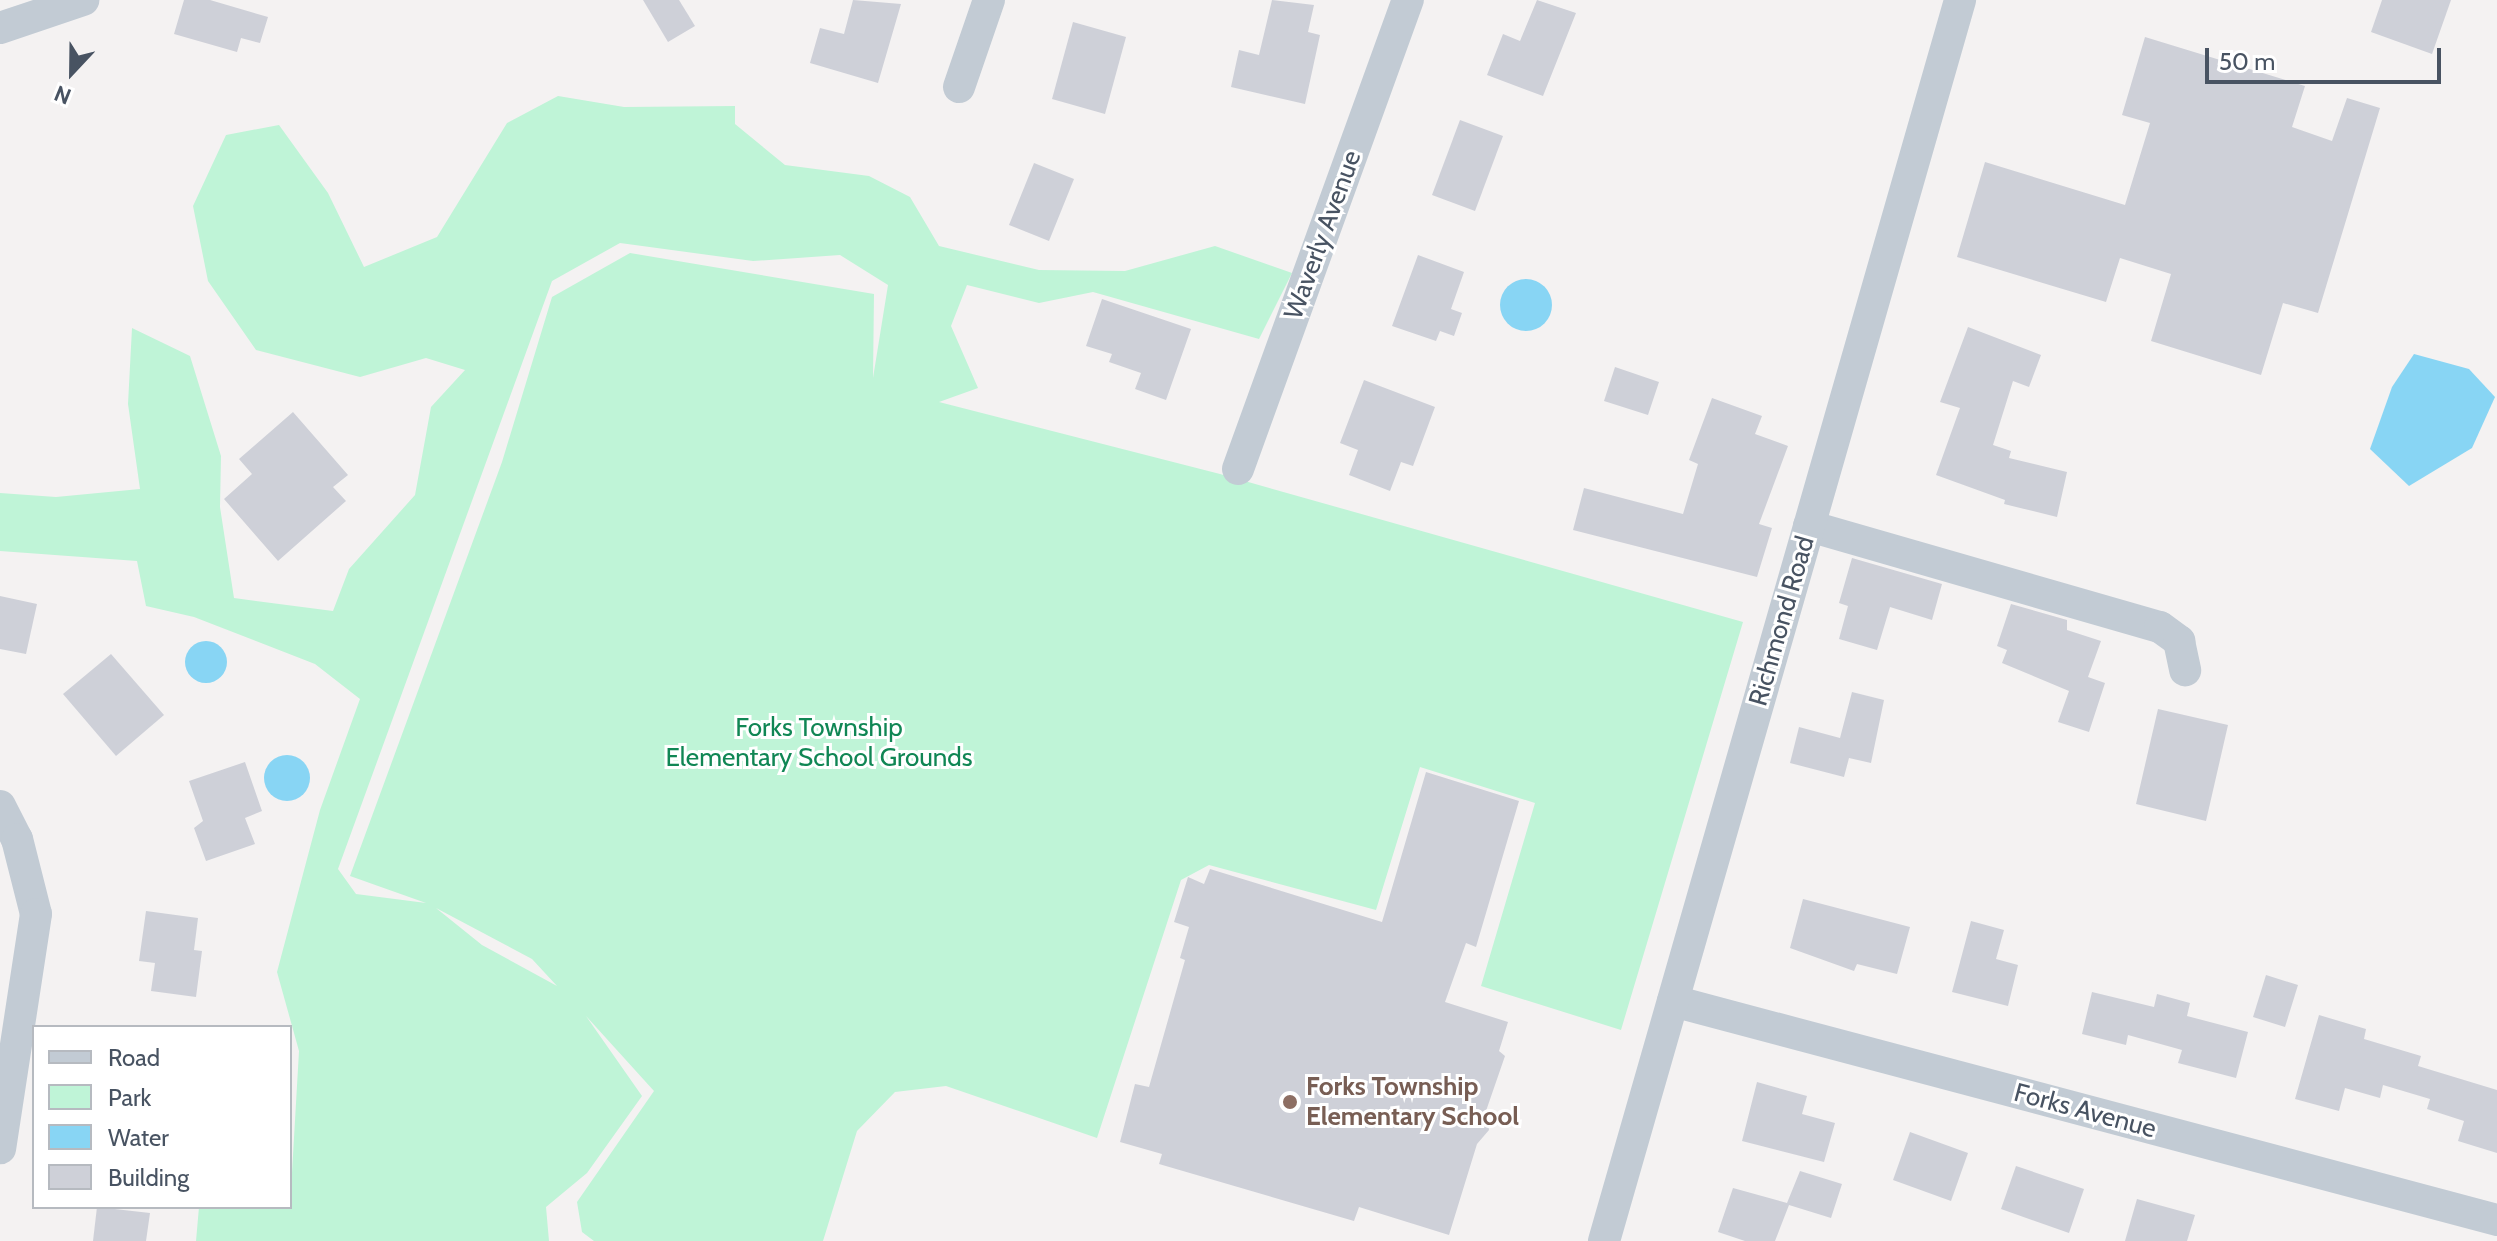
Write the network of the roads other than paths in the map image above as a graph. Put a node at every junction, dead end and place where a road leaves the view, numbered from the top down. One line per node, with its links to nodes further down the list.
1 (83, 0): 5 (street)
2 (989, 0): 6 (street)
3 (1408, 0): 7 (street, Waverly Avenue)
4 (1960, 0): 8 (street, Richmond Road)
5 (0, 28)
6 (959, 87)
7 (1238, 469)
8 (1809, 526): 9 (street); 11 (street, Richmond Road)
9 (2185, 670)
10 (0, 806): 12 (street)
11 (1673, 1001): 13 (street, Forks Avenue); 14 (street, Richmond Road)
12 (0, 1148)
13 (2497, 1220)
14 (1604, 1241)

